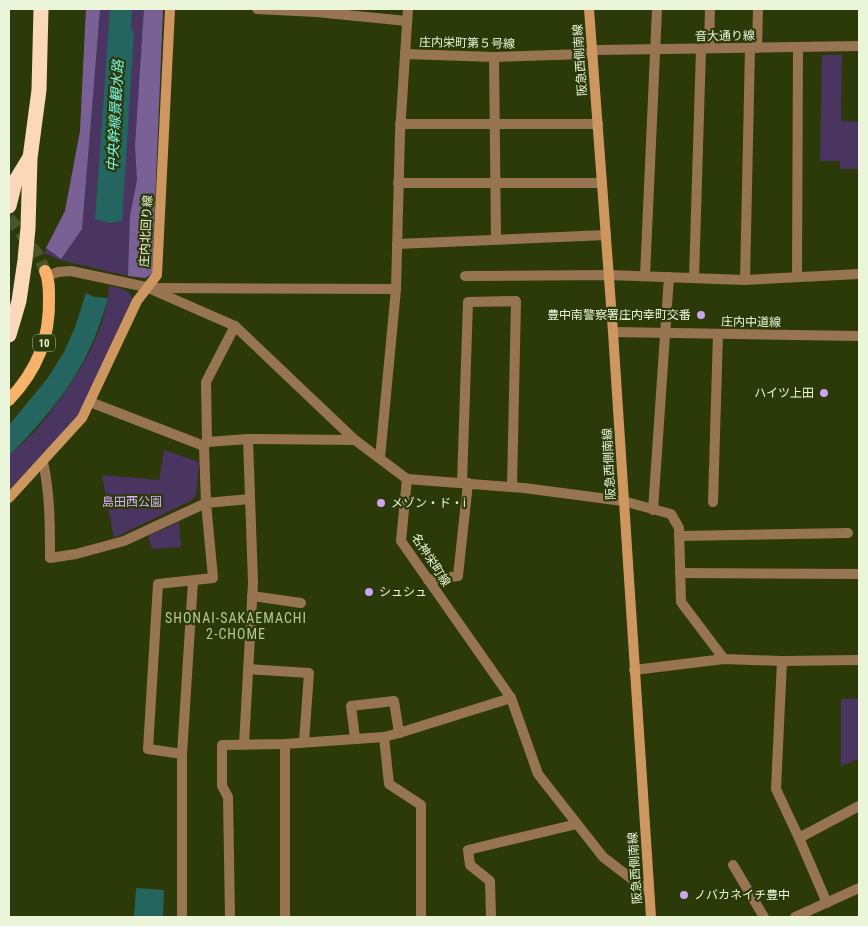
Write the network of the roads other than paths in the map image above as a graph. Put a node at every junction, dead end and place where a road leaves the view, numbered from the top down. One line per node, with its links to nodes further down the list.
1 (41, 9): 21 (highway)
2 (170, 9): 38 (street, 庄内北回り線)
3 (257, 9): 9 (street, 庄内栄町第５号線)
4 (408, 9): 9 (street)
5 (589, 9): 15 (street, 阪急西側南線)
6 (657, 9): 14 (street)
7 (710, 9): 12 (street)
8 (758, 9): 13 (street)
9 (407, 21): 16 (street, 庄内栄町第５号線)
10 (859, 46): 11 (street, 音大通り線)
11 (798, 47): 13 (street, 音大通り線); 35 (street)
12 (705, 48): 13 (street, 音大通り線); 14 (street, 音大通り線); 36 (street)
13 (753, 48): 37 (street)
14 (657, 49): 15 (street, 音大通り線); 33 (street)
15 (592, 52): 17 (street, 庄内栄町第５号線); 19 (street, 阪急西側南線)
16 (405, 54): 17 (street, 庄内栄町第５号線); 18 (street)
17 (494, 57): 20 (street)
18 (400, 124): 20 (street); 24 (street)
19 (598, 124): 20 (street); 23 (street, 阪急西側南線)
20 (495, 125): 22 (street)
21 (30, 158): 25 (highway); 44 (highway)
22 (496, 182): 23 (street); 24 (street); 27 (street)
23 (602, 182): 26 (street, 阪急西側南線)
24 (398, 183): 28 (street)
25 (9, 206)
26 (606, 235): 27 (street); 31 (street, 阪急西側南線)
27 (496, 240): 28 (street)
28 (397, 244): 39 (street)
29 (46, 274): 38 (street); 46 (main road, 10)
30 (859, 274): 35 (street)
31 (609, 275): 32 (street); 33 (street); 41 (street, 阪急西側南線)
32 (465, 276)
33 (645, 276): 34 (street)
34 (670, 277): 36 (street); 42 (street)
35 (797, 277): 37 (street)
36 (694, 278): 37 (street)
37 (745, 280)
38 (146, 288): 39 (street); 40 (street); 47 (street, 庄内北回り線)
39 (396, 289): 51 (street)
40 (235, 326): 49 (street); 50 (street)
41 (613, 332): 42 (street, 庄内中道線); 58 (street, 阪急西側南線)
42 (666, 333): 43 (street, 庄内中道線); 61 (street)
43 (718, 334): 45 (street, 庄内中道線); 59 (street)
44 (9, 335)
45 (859, 336)
46 (9, 400)
47 (90, 402): 50 (street); 52 (street, 庄内北回り線)
48 (248, 439): 49 (street); 50 (street); 57 (street)
49 (355, 440): 51 (street)
50 (206, 443): 60 (street)
51 (380, 458): 53 (street)
52 (43, 462): 56 (street, 庄内北回り線); 60 (street)
53 (407, 479): 54 (street); 66 (street, 名神栄町線)
54 (465, 483): 55 (street); 55 (street); 66 (street)
55 (512, 486): 58 (street)
56 (9, 498)
57 (250, 499): 60 (street); 68 (street)
58 (624, 502): 61 (street); 74 (street, 阪急西側南線)
59 (714, 502)
60 (206, 503): 67 (street)
61 (653, 510): 63 (street)
62 (848, 533): 63 (street)
63 (679, 536): 64 (street)
64 (680, 573): 65 (street); 70 (street)
65 (859, 574)
66 (428, 580): 75 (street, 名神栄町線)
67 (193, 581): 82 (street); 82 (street)
68 (252, 596): 69 (street); 73 (street)
69 (301, 603)
70 (724, 659): 72 (street); 74 (street)
71 (859, 660): 72 (street)
72 (782, 661): 85 (street)
73 (248, 669): 79 (street); 80 (street)
74 (634, 670): 88 (street, 阪急西側南線)
75 (511, 698): 76 (street); 84 (street, 名神栄町線)
76 (399, 733): 77 (street); 78 (street)
77 (384, 737): 78 (street); 93 (street)
78 (355, 738): 79 (street)
79 (304, 742): 81 (street)
80 (244, 744): 81 (street); 91 (street)
81 (284, 744): 92 (street)
82 (182, 754): 90 (street)
83 (859, 806): 85 (street)
84 (576, 824): 88 (street, 名神栄町線); 94 (street)
85 (799, 838): 89 (street)
86 (733, 865): 96 (street)
87 (859, 888): 89 (street)
88 (649, 892): 95 (street, 阪急西側南線)
89 (827, 903): 97 (street)
90 (182, 917)
91 (230, 917)
92 (285, 917)
93 (421, 917)
94 (491, 917)
95 (651, 917)
96 (764, 917)
97 (795, 917)

